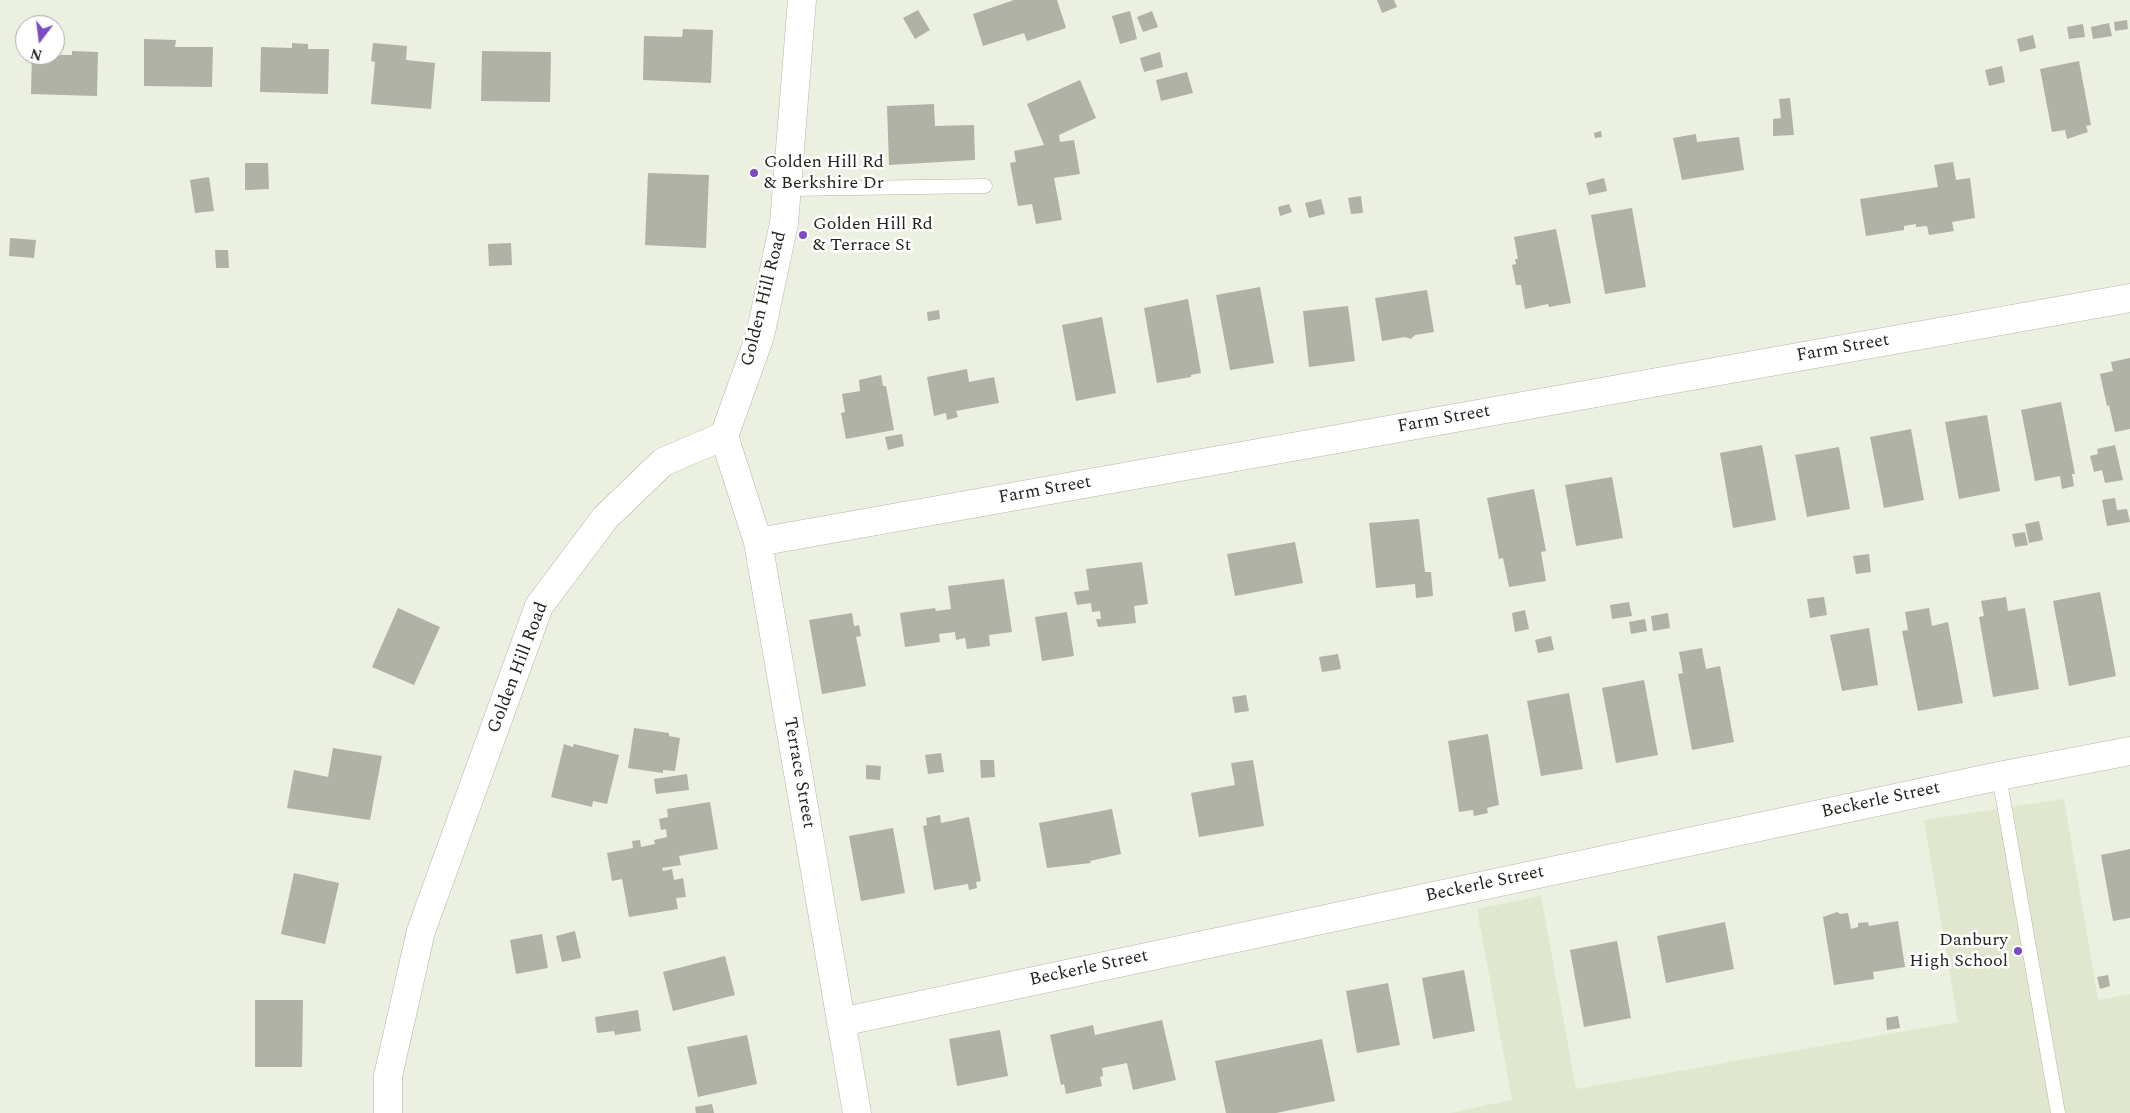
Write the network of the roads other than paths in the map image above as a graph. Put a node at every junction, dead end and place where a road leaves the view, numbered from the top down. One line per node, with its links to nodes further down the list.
1 (802, 0): 3 (street, Golden Hill Road)
2 (984, 186): 3 (lane)
3 (787, 189): 5 (street, Golden Hill Road)
4 (2130, 298): 6 (street, Farm Street)
5 (724, 436): 6 (street, Terrace Street); 10 (street, Golden Hill Road)
6 (758, 542): 9 (street, Terrace Street)
7 (2130, 752): 8 (street, Beckerle Street)
8 (1999, 776): 9 (street, Beckerle Street); 12 (lane)
9 (840, 1022): 11 (street, Terrace Street)
10 (388, 1113)
11 (857, 1113)
12 (2058, 1113)

